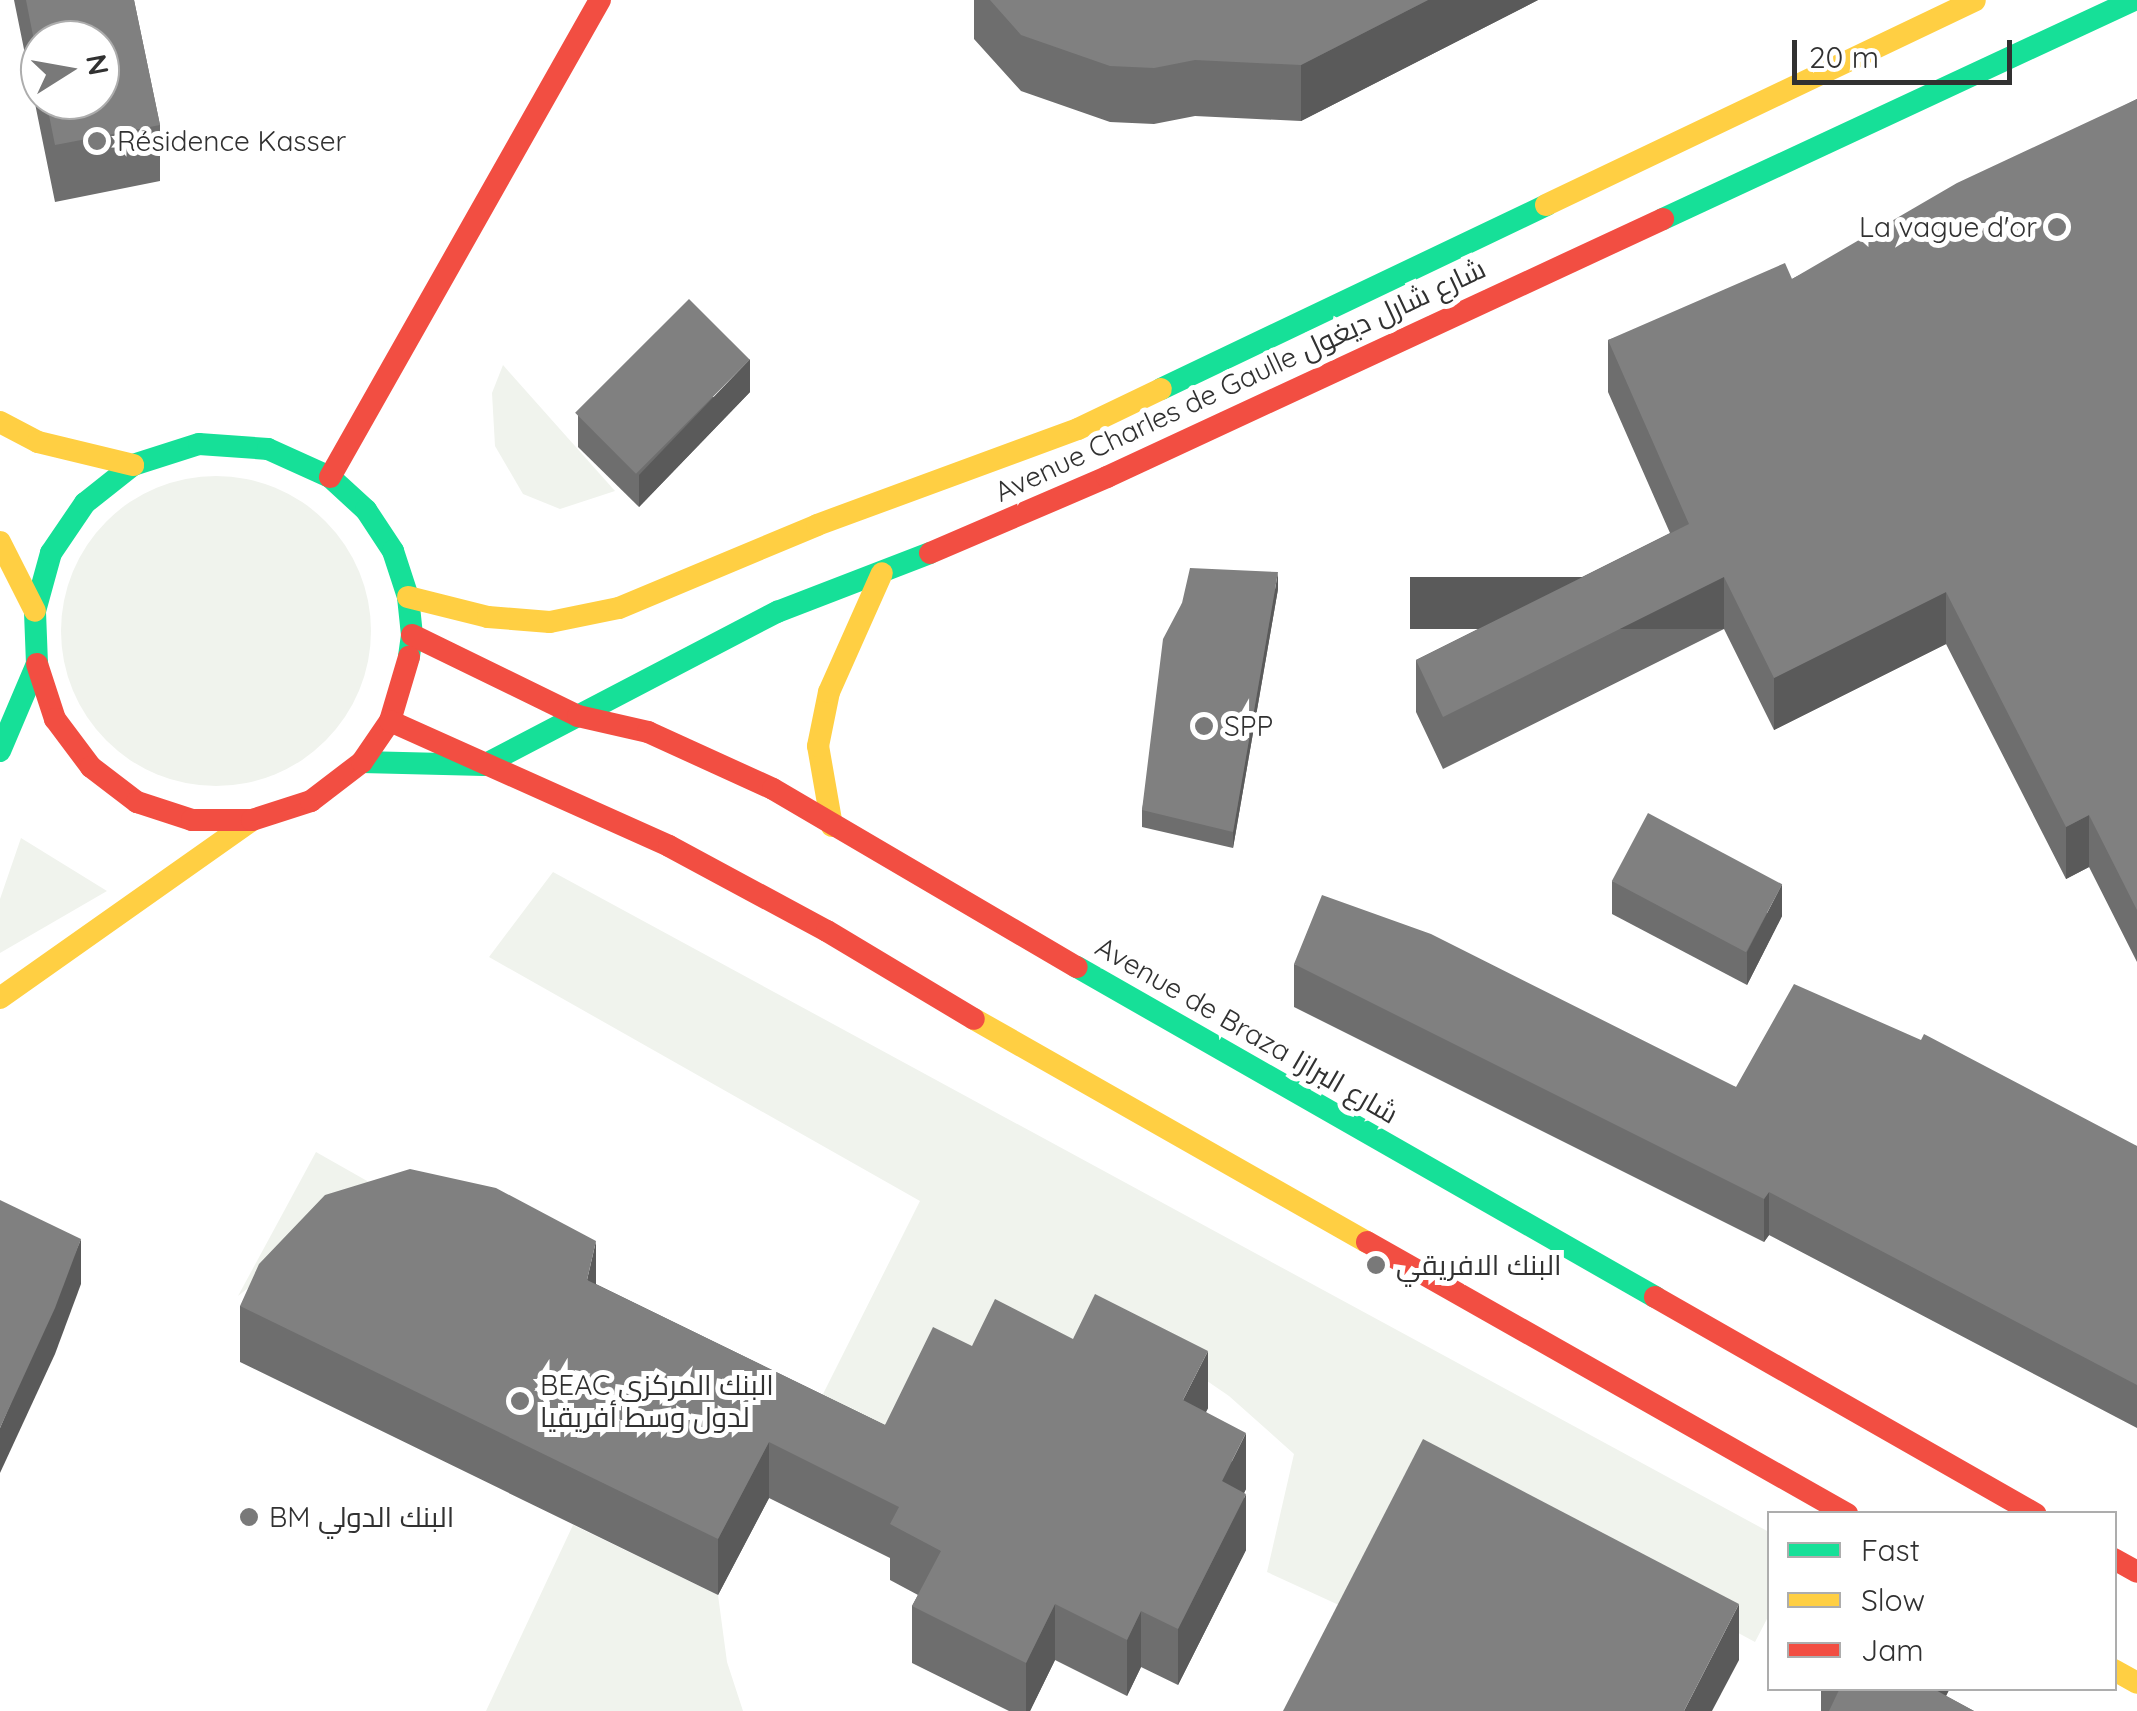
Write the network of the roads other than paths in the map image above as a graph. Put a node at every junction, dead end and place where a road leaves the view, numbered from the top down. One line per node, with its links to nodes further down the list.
1 (600, 0): 6 (main road)
2 (1975, 0): 9 (main road, Avenue Charles de Gaulle شارع شارل ديغول)
3 (2134, 0): 8 (main road, Avenue Charles de Gaulle شارع شارل ديغول)
4 (0, 422): 5 (main road)
5 (133, 465): 6 (main road); 10 (main road)
6 (330, 477): 9 (main road)
7 (0, 542): 10 (main road)
8 (882, 573): 13 (main road, Avenue Charles de Gaulle شارع شارل ديغول); 19 (main road)
9 (408, 597): 11 (main road)
10 (36, 611): 12 (main road)
11 (412, 635): 13 (main road, Avenue de Braza شارع البرازا); 14 (main road)
12 (37, 664): 15 (main road); 18 (main road)
13 (578, 716): 17 (main road, Avenue Charles de Gaulle شارع شارل ديغول); 19 (main road, Avenue de Braza شارع البرازا)
14 (390, 721): 16 (main road); 17 (main road)
15 (0, 751)
16 (362, 762): 17 (main road, Avenue Charles de Gaulle شارع شارل ديغول); 18 (main road)
17 (484, 765): 23 (main road)
18 (252, 820): 20 (main road)
19 (832, 826): 21 (main road, Avenue de Braza شارع البرازا)
20 (0, 998)
21 (1973, 1477): 22 (main road); 24 (main road, Avenue de Braza شارع البرازا)
22 (1959, 1501)
23 (1842, 1511)
24 (2031, 1511)

